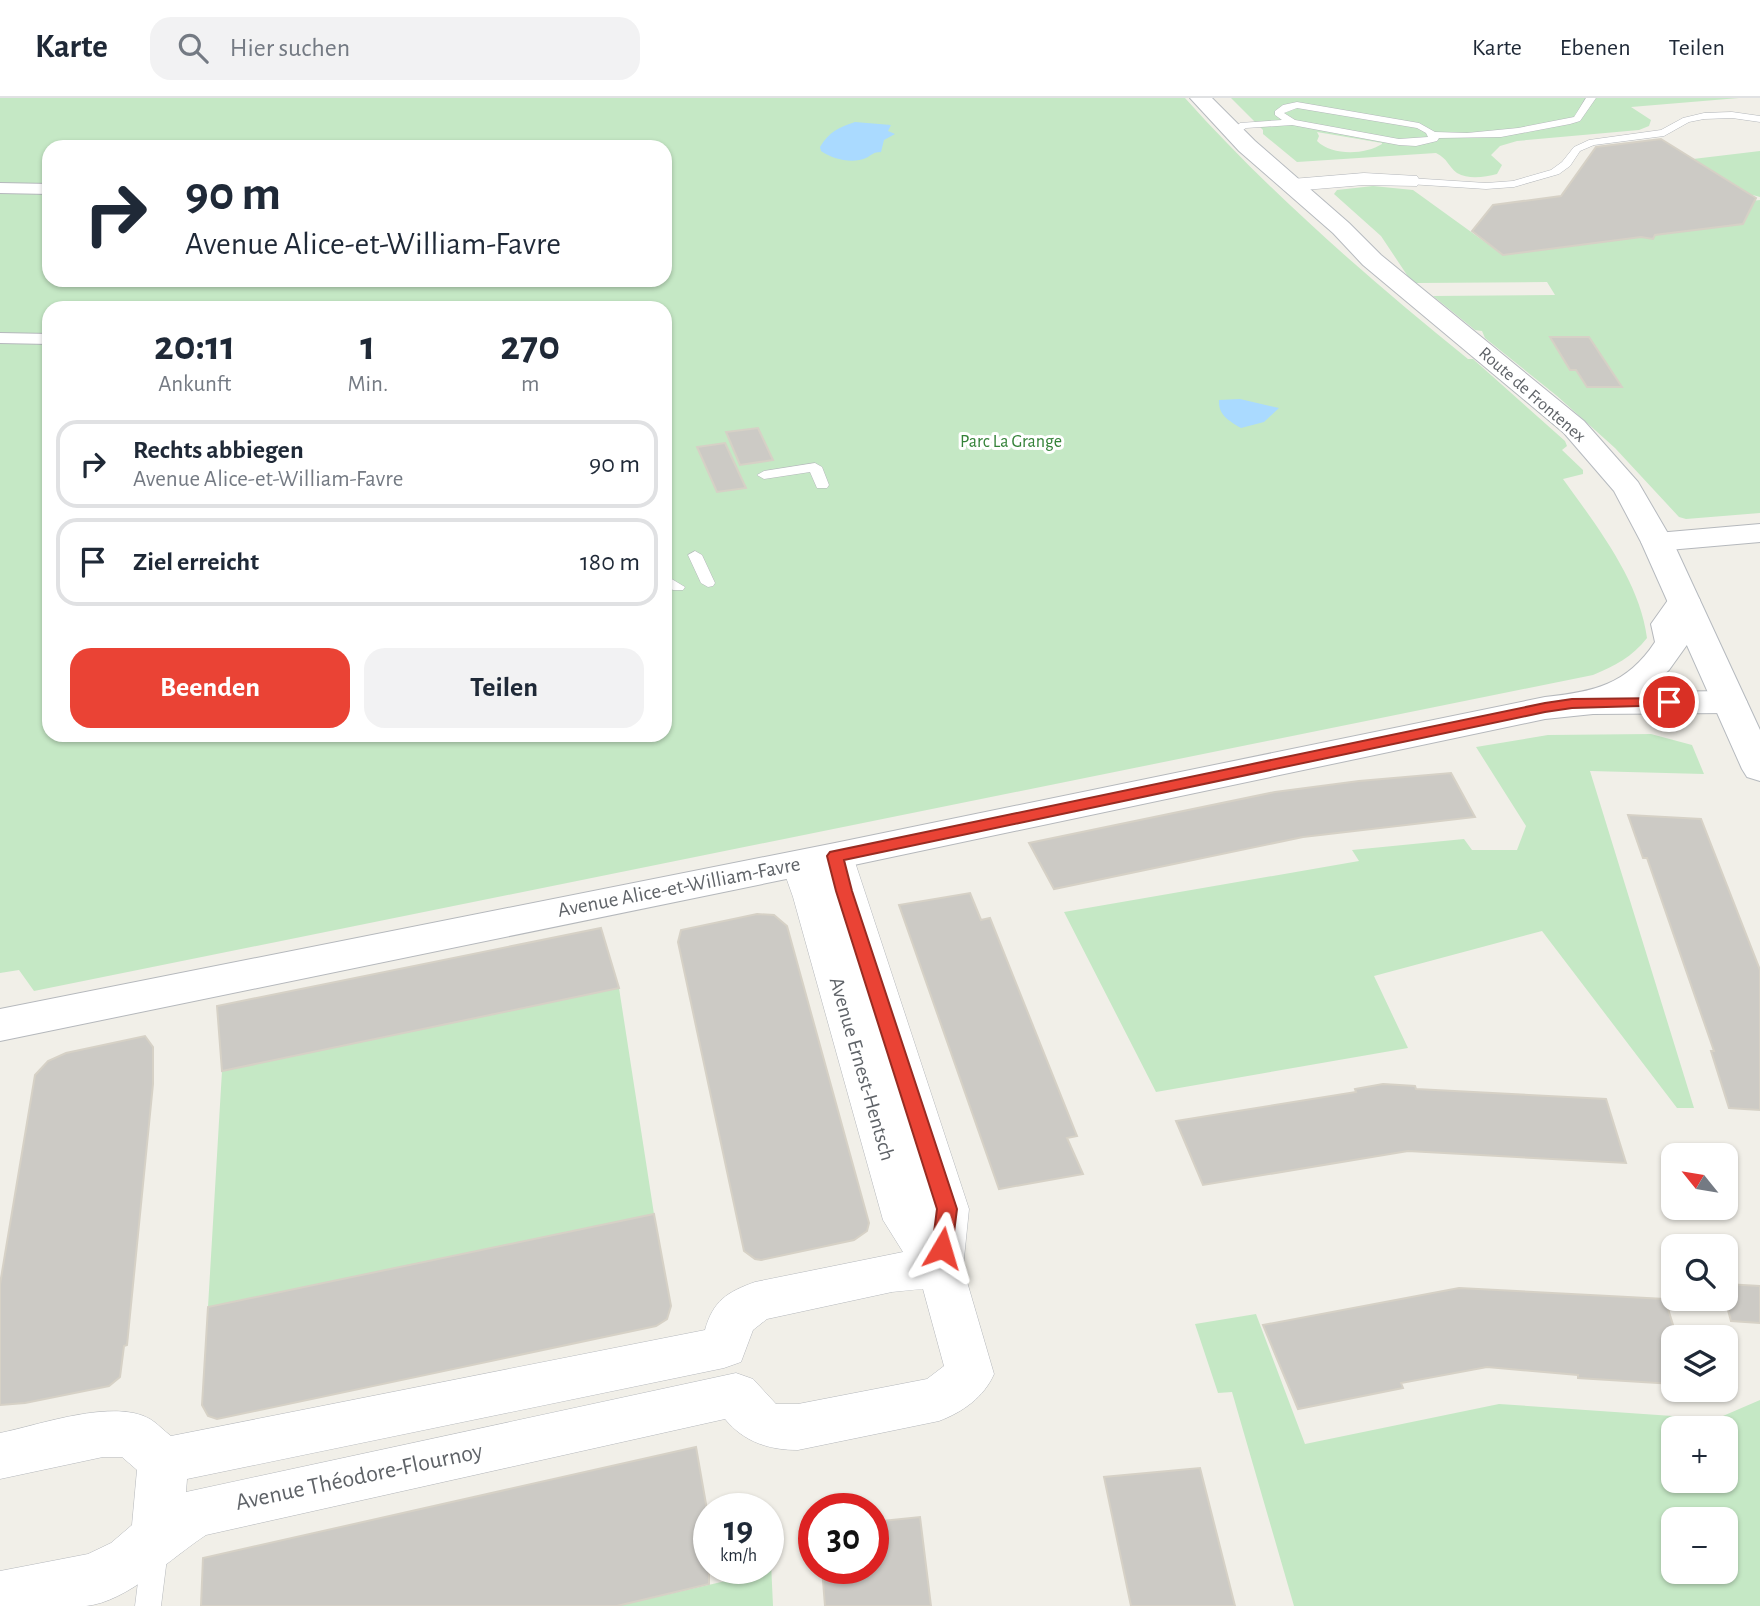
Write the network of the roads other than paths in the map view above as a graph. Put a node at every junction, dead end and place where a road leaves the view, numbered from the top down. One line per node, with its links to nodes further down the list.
1 (1200, 98): 6 (street, Route de Frontenex)
2 (1591, 98): 7 (lane)
3 (1278, 113): 5 (lane); 6 (lane); 7 (lane)
4 (1760, 119): 8 (lane)
5 (1292, 122): 6 (lane); 7 (lane)
6 (1227, 126): 9 (street, Route de Frontenex)
7 (1434, 135)
8 (1409, 181): 9 (street)
9 (1292, 186): 17 (street, Route de Frontenex)
10 (0, 188): 11 (street)
11 (42, 189)
12 (0, 338): 13 (street)
13 (42, 339)
14 (764, 475): 15 (lane)
15 (822, 485)
16 (1760, 533): 17 (street)
17 (1657, 542): 20 (street, Route de Frontenex)
18 (695, 555): 19 (lane)
19 (708, 583)
20 (1684, 600): 21 (street, Route de Frontenex); 22 (street)
21 (1730, 702): 22 (street, Avenue Alice-et-William-Favre); 23 (street, Route de Frontenex)
22 (1593, 703): 24 (street, Avenue Alice-et-William-Favre)
23 (1760, 769)
24 (817, 860): 25 (street, Avenue Alice-et-William-Favre); 26 (street, Avenue Ernest-Hentsch)
25 (0, 1025)
26 (940, 1268): 27 (street); 28 (street, Avenue Ernest-Hentsch)
27 (724, 1347): 28 (street); 30 (street)
28 (736, 1395): 31 (street, Avenue Théodore-Flournoy)
29 (0, 1456): 30 (street)
30 (163, 1461): 31 (street)
31 (157, 1536): 32 (street, Avenue Théodore-Flournoy); 33 (lane)
32 (0, 1597)
33 (148, 1606)

